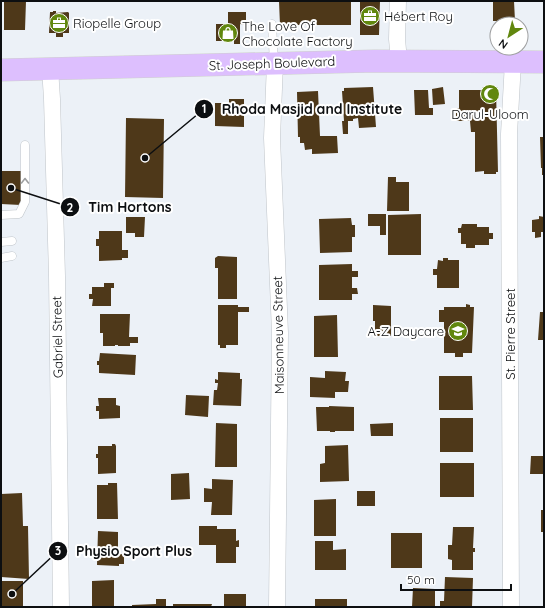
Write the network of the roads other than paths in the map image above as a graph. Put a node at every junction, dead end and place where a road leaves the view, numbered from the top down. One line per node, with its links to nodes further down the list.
1 (398, 1): 3 (street)
2 (272, 24): 6 (lane)
3 (399, 61): 4 (main road, St. Joseph Boulevard); 6 (main road, St. Joseph Boulevard)
4 (513, 62): 5 (main road, St. Joseph Boulevard); 17 (street, St. Pierre Street)
5 (544, 62)
6 (274, 63): 7 (main road, St. Joseph Boulevard); 16 (street, Maisonneuve Street)
7 (50, 68): 8 (main road, St. Joseph Boulevard); 15 (street, Gabriel Street)
8 (1, 70)
9 (25, 145): 10 (lane, one-way to 9)
10 (1, 215)
11 (1, 242): 12 (lane)
12 (12, 242)
13 (12, 256): 14 (lane)
14 (1, 258)
15 (61, 607)
16 (277, 607)
17 (511, 607)

